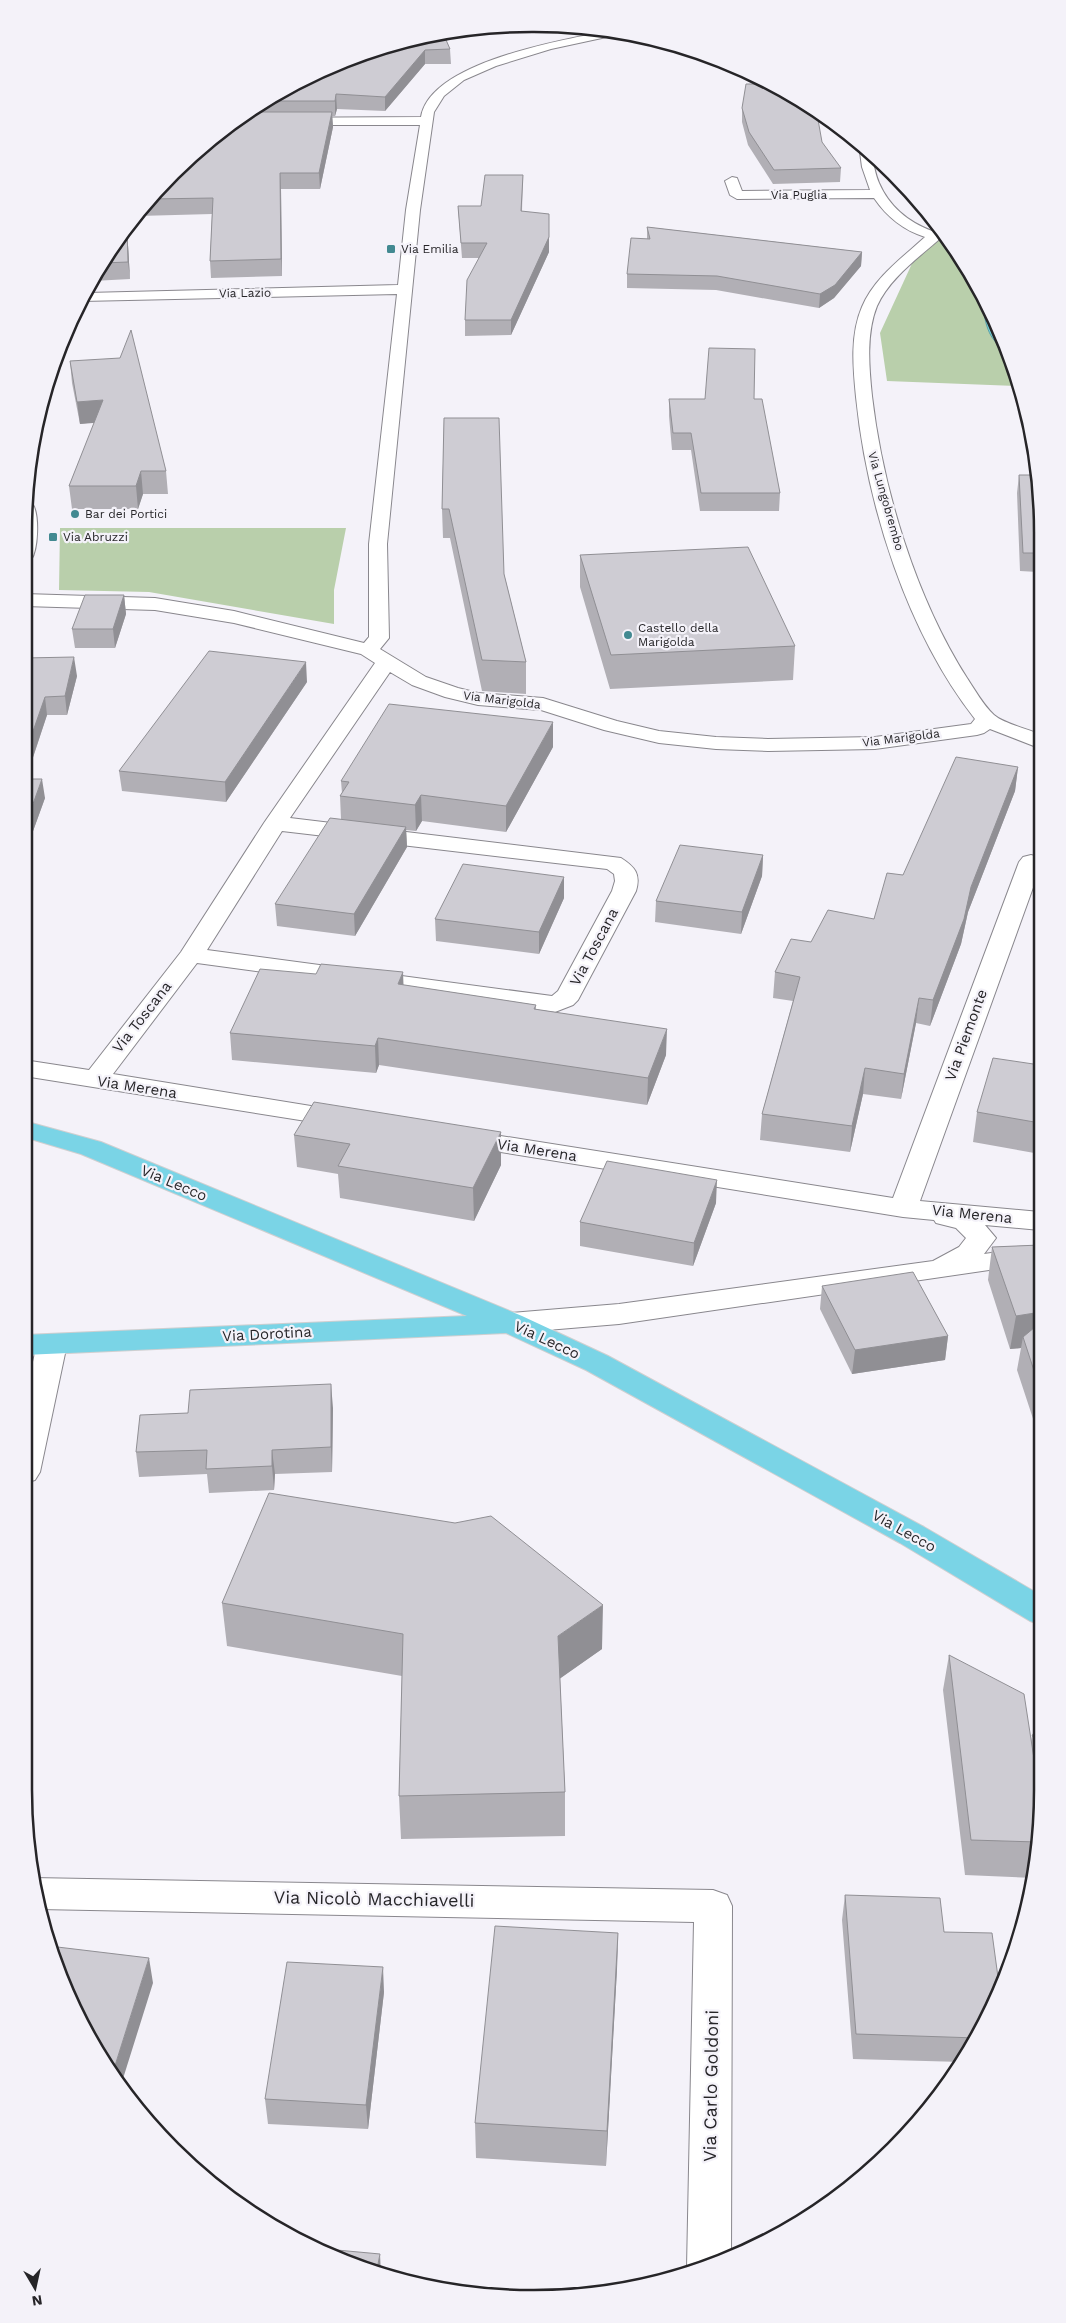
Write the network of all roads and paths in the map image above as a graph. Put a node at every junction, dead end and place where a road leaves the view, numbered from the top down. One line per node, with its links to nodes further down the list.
1 (581, 35): 3 (street)
2 (594, 37): 3 (street)
3 (587, 38): 4 (street)
4 (425, 121): 5 (street); 11 (street)
5 (248, 122)
6 (867, 161): 8 (street)
7 (732, 181): 8 (street, Via Puglia)
8 (877, 194): 9 (street)
9 (934, 233)
10 (935, 235): 15 (street, Via Lungobrembo)
11 (406, 289): 12 (street, Via Lazio); 14 (street)
12 (92, 297)
13 (32, 600): 14 (street, Via Marigolda)
14 (377, 656): 15 (street, Via Marigolda); 17 (street, Via Toscana)
15 (987, 720): 16 (street)
16 (1034, 740)
17 (275, 823): 19 (street, Via Toscana); 19 (street, Via Toscana)
18 (1031, 862): 25 (street, Via Piemonte)
19 (191, 955): 21 (street, Via Toscana)
20 (32, 1069): 21 (street, Via Merena)
21 (95, 1080): 22 (street, Via Merena)
22 (371, 1124)
23 (32, 1131): 29 (main road, Via Lecco)
24 (440, 1134): 25 (street, Via Merena)
25 (903, 1208): 26 (street, Via Merena); 28 (street, Via Merena)
26 (1034, 1220)
27 (1034, 1256): 28 (street, Via Merena)
28 (935, 1270): 29 (street, Via Merena)
29 (511, 1323): 30 (main road, Via Dorotina); 32 (main road, Via Lecco)
30 (38, 1345): 31 (street)
31 (32, 1399)
32 (1034, 1607)
33 (43, 1893): 34 (street, Via Nicolò Macchiavelli)
34 (714, 1906): 35 (street, Via Carlo Goldoni)
35 (709, 2258)

